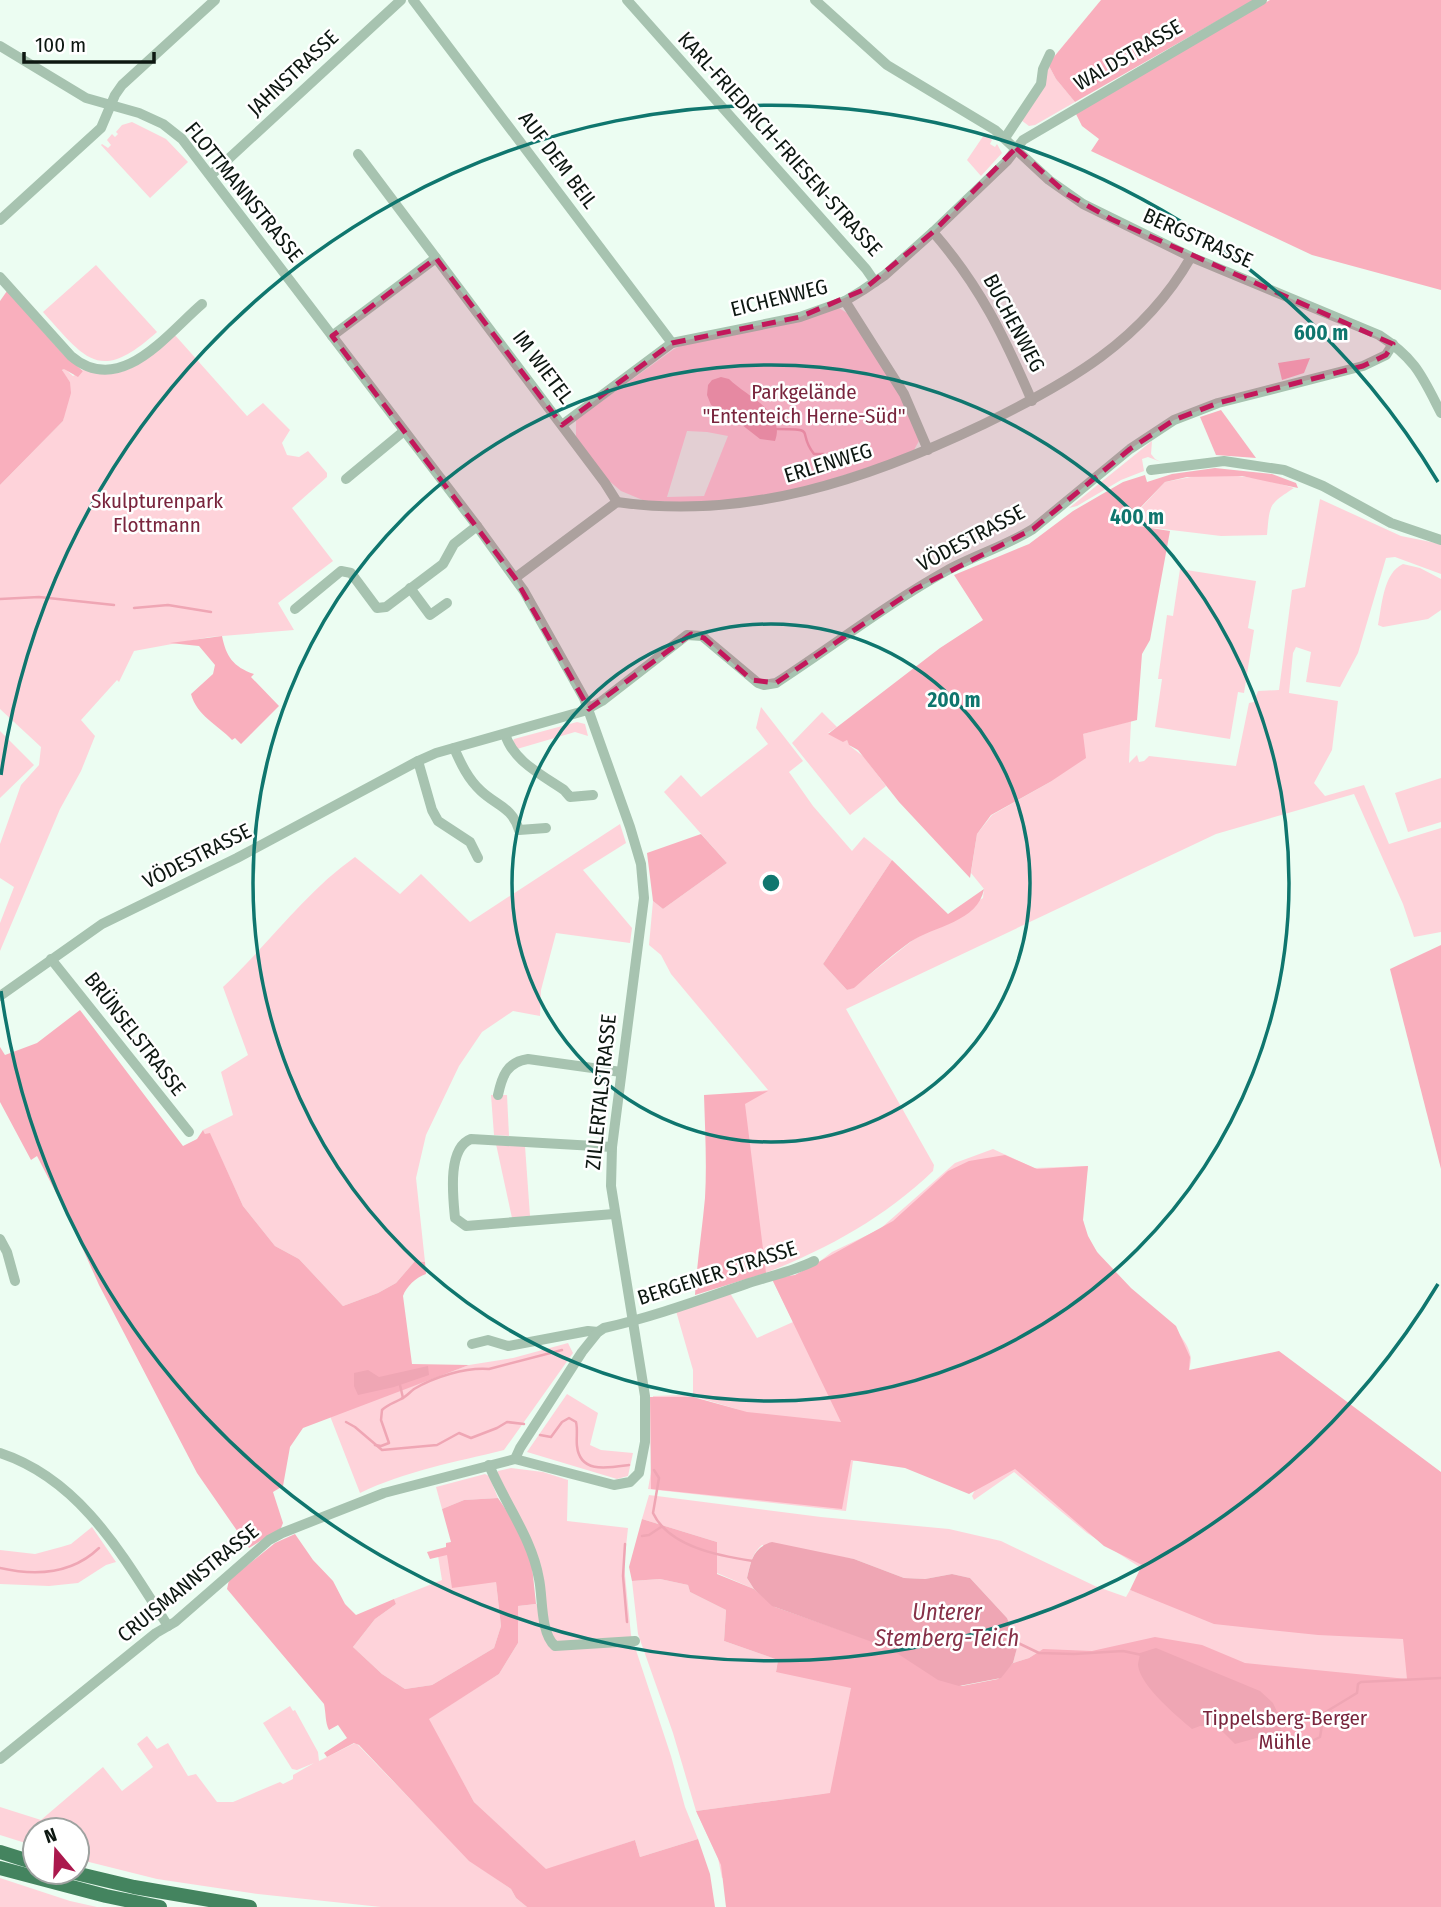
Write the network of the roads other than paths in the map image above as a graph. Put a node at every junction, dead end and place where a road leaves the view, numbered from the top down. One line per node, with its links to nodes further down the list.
1 (215, 0): 9 (street)
2 (401, 0): 13 (street, JAHNSTRASSE)
3 (413, 0): 23 (street, AUF DEM BEIL)
4 (627, 0): 19 (street, KARL-FRIEDRICH-FRIESEN-STRASSE)
5 (815, 0): 10 (street, BERGSTRASSE)
6 (1262, 0): 11 (street, WALDSTRASSE)
7 (0, 46): 9 (street, FLOTTMANNSTRASSE)
8 (1051, 54): 10 (street)
9 (110, 105): 13 (street, FLOTTMANNSTRASSE); 14 (street)
10 (1005, 138): 11 (street, BERGSTRASSE)
11 (1016, 148): 15 (street, EICHENWEG); 16 (street, BERGSTRASSE)
12 (358, 154): 17 (street, IM WIETEL)
13 (211, 175): 22 (street, FLOTTMANNSTRASSE)
14 (0, 220)
15 (933, 232): 19 (street, EICHENWEG); 25 (street, BUCHENWEG)
16 (1191, 257): 24 (street, BERGSTRASSE); 25 (street, ERLENWEG)
17 (436, 258): 22 (street); 27 (street, IM WIETEL)
18 (0, 277): 21 (street)
19 (875, 282): 20 (street, EICHENWEG)
20 (845, 301): 23 (street, EICHENWEG); 29 (street)
21 (202, 304)
22 (332, 336): 28 (street, FLOTTMANNSTRASSE)
23 (672, 343): 27 (street, EICHENWEG)
24 (1393, 344): 26 (street); 39 (street, VÖDESTRASSE)
25 (1032, 401): 29 (street, ERLENWEG)
26 (1441, 413)
27 (562, 425): 32 (street, IM WIETEL)
28 (404, 430): 31 (street); 33 (street, FLOTTMANNSTRASSE)
29 (928, 450): 32 (street, ERLENWEG)
30 (1151, 470): 34 (street)
31 (346, 479)
32 (617, 502): 35 (street)
33 (477, 526): 35 (street, FLOTTMANNSTRASSE); 36 (street)
34 (1441, 540)
35 (515, 578): 39 (street, FLOTTMANNSTRASSE)
36 (410, 588): 37 (street); 38 (street)
37 (447, 603)
38 (295, 609)
39 (589, 709): 40 (street, VÖDESTRASSE); 48 (street, ZILLERTALSTRASSE)
40 (505, 734): 41 (street, VÖDESTRASSE); 43 (street)
41 (454, 748): 42 (street, VÖDESTRASSE); 44 (street)
42 (418, 761): 45 (street); 46 (street, VÖDESTRASSE)
43 (593, 795)
44 (546, 828)
45 (478, 858)
46 (51, 959): 47 (street, VÖDESTRASSE); 50 (street, BRÜNSELSTRASSE)
47 (0, 996)
48 (621, 1072): 49 (street); 51 (street, ZILLERTALSTRASSE)
49 (498, 1095)
50 (189, 1132)
51 (612, 1147): 52 (street, ZILLERTALSTRASSE); 52 (street)
52 (614, 1214): 56 (street, ZILLERTALSTRASSE)
53 (0, 1240): 55 (street)
54 (814, 1261): 56 (street, BERGENER STRASSE)
55 (15, 1281)
56 (632, 1322): 57 (street); 62 (street, ZILLERTALSTRASSE)
57 (598, 1332): 58 (street); 60 (street)
58 (472, 1343)
59 (0, 1453): 63 (street)
60 (515, 1459): 61 (street, CRUISMANNSTRASSE); 62 (street, CRUISMANNSTRASSE)
61 (489, 1465): 63 (street, CRUISMANNSTRASSE); 64 (street)
62 (630, 1482)
63 (168, 1626): 65 (street, CRUISMANNSTRASSE)
64 (635, 1641)
65 (0, 1759)
66 (0, 1852): 67 (highway)
67 (21, 1859)
68 (0, 1868): 70 (highway)
69 (91, 1877): 71 (highway)
70 (160, 1907)
71 (250, 1907)

